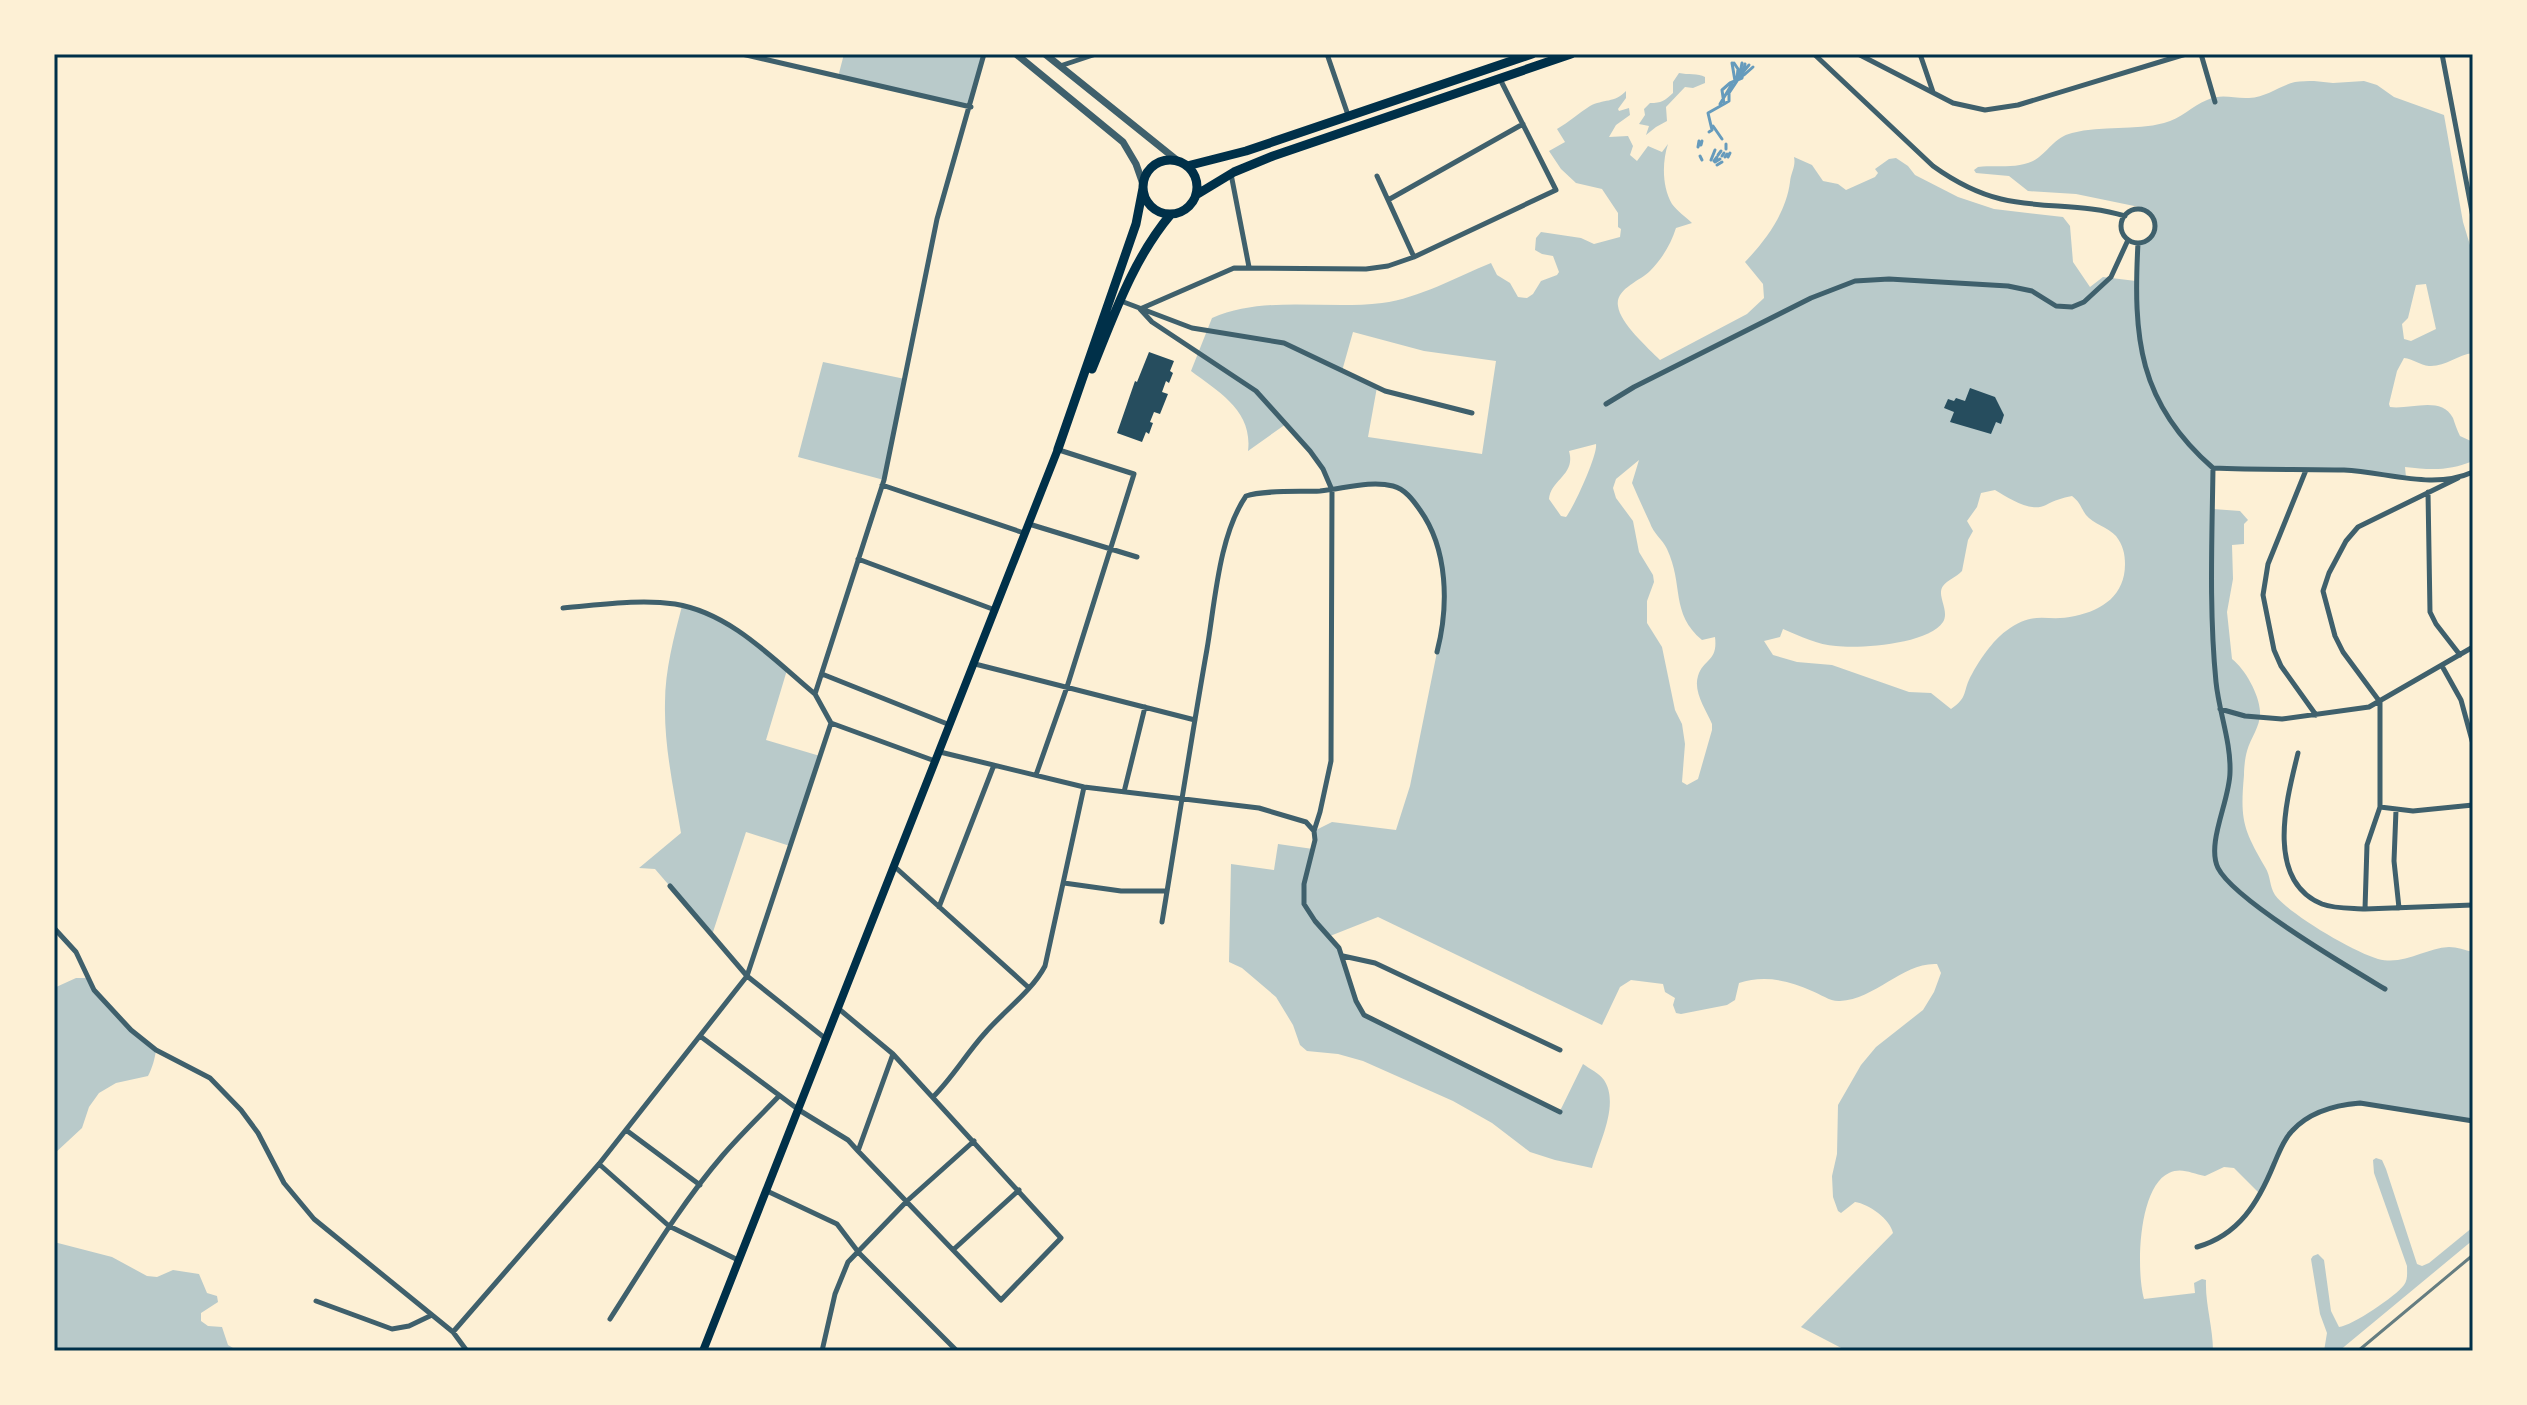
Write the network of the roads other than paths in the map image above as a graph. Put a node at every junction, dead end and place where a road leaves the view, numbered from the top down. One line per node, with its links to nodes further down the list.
1 (742, 54): 19 (street)
2 (984, 54): 19 (street)
3 (1016, 54): 25 (street)
4 (1045, 54): 15 (street)
5 (1096, 54): 15 (street)
6 (1327, 54): 20 (street)
7 (1532, 54): 20 (highway)
8 (1571, 54): 16 (highway)
9 (1814, 54): 30 (street)
10 (1858, 54): 17 (street)
11 (1920, 54): 17 (street)
12 (2186, 54): 17 (street)
13 (2201, 54): 18 (street)
14 (2442, 54): 26 (street)
15 (1060, 66): 22 (street)
16 (1500, 78): 21 (street); 23 (highway)
17 (1934, 93)
18 (2215, 102)
19 (971, 107): 45 (street)
20 (1349, 116): 22 (highway)
21 (1523, 124): 28 (street); 34 (street)
22 (1183, 164): 25 (highway); 27 (highway)
23 (1231, 174): 27 (highway); 35 (street)
24 (1377, 176): 28 (street)
25 (1143, 186): 29 (highway); 40 (highway)
26 (2469, 186): 31 (street)
27 (1196, 195): 29 (highway)
28 (1388, 200): 34 (street)
29 (1171, 214): 36 (highway)
30 (2125, 216): 32 (street); 33 (street)
31 (2473, 217)
32 (2128, 240): 33 (street); 38 (street)
33 (2138, 243): 41 (street)
34 (1414, 257): 35 (street)
35 (1249, 267): 37 (street)
36 (1121, 301): 37 (street); 40 (highway)
37 (1140, 309): 39 (street); 46 (street)
38 (1606, 404)
39 (1472, 413)
40 (1058, 449): 48 (main road); 49 (street)
41 (2213, 468): 42 (street); 64 (street)
42 (2306, 470): 44 (street); 65 (street)
43 (2473, 472): 44 (street)
44 (2458, 478): 47 (street)
45 (882, 485): 48 (street); 51 (street)
46 (1332, 490): 55 (street); 66 (street); 81 (street)
47 (2428, 492): 56 (street); 62 (street)
48 (1027, 528): 49 (street); 53 (main road)
49 (1109, 548): 50 (street); 60 (street)
50 (1137, 557)
51 (858, 559): 53 (street); 59 (street)
52 (563, 608): 61 (street)
53 (995, 610): 57 (main road)
54 (2473, 647): 56 (street)
55 (1437, 652)
56 (2460, 655): 58 (street)
57 (974, 663): 60 (street); 68 (main road)
58 (2442, 666): 62 (street); 69 (street)
59 (822, 674): 61 (street); 68 (street)
60 (1067, 687): 63 (street); 74 (street)
61 (815, 694): 67 (street)
62 (2380, 702): 65 (street); 79 (street)
63 (1145, 707): 66 (street); 76 (street)
64 (2220, 709): 65 (street); 95 (street)
65 (2316, 715)
66 (1195, 720): 77 (street)
67 (831, 723): 72 (street); 93 (street)
68 (950, 725): 70 (main road)
69 (2473, 744)
70 (940, 752): 72 (main road); 73 (street)
71 (2298, 753): 89 (street)
72 (936, 761): 82 (main road)
73 (994, 765): 74 (street); 87 (street)
74 (1036, 775): 75 (street)
75 (1084, 787): 76 (street); 83 (street)
76 (1124, 792): 77 (street)
77 (1182, 799): 81 (street); 85 (street)
78 (2473, 805): 80 (street)
79 (2380, 807): 80 (street); 89 (street)
80 (2396, 810): 88 (street)
81 (1314, 831): 92 (street)
82 (895, 867): 87 (street); 96 (main road)
83 (1064, 883): 85 (street); 94 (street)
84 (670, 886): 93 (street)
85 (1167, 891): 90 (street)
86 (2473, 905): 88 (street)
87 (939, 907): 94 (street)
88 (2399, 908): 89 (street)
89 (2365, 909)
90 (1162, 922)
91 (54, 928): 120 (street)
92 (1342, 956): 99 (street); 104 (street)
93 (747, 976): 97 (street); 98 (street)
94 (1028, 987): 102 (street)
95 (2385, 989)
96 (839, 1009): 98 (main road); 100 (street)
97 (700, 1036): 101 (street); 106 (street)
98 (827, 1039): 103 (main road)
99 (1560, 1050)
100 (893, 1054): 102 (street); 108 (street)
101 (779, 1096): 103 (street); 110 (street)
102 (933, 1097): 107 (street)
103 (799, 1110): 108 (street); 112 (main road)
104 (1560, 1112)
105 (2473, 1121): 115 (street)
106 (626, 1130): 109 (street); 110 (street)
107 (974, 1141): 111 (street); 113 (street)
108 (858, 1151): 113 (street)
109 (599, 1164): 114 (street); 122 (street)
110 (700, 1185): 114 (street)
111 (1019, 1190): 116 (street); 116 (street)
112 (766, 1191): 117 (street); 118 (main road)
113 (907, 1201): 116 (street); 117 (street)
114 (669, 1226): 118 (street); 121 (street)
115 (2197, 1247)
116 (953, 1250)
117 (859, 1253): 125 (street); 126 (street)
118 (739, 1260): 124 (main road)
119 (316, 1301): 120 (street)
120 (432, 1315): 122 (street)
121 (610, 1319)
122 (453, 1332): 123 (street)
123 (467, 1351)
124 (703, 1351)
125 (822, 1351)
126 (957, 1351)

